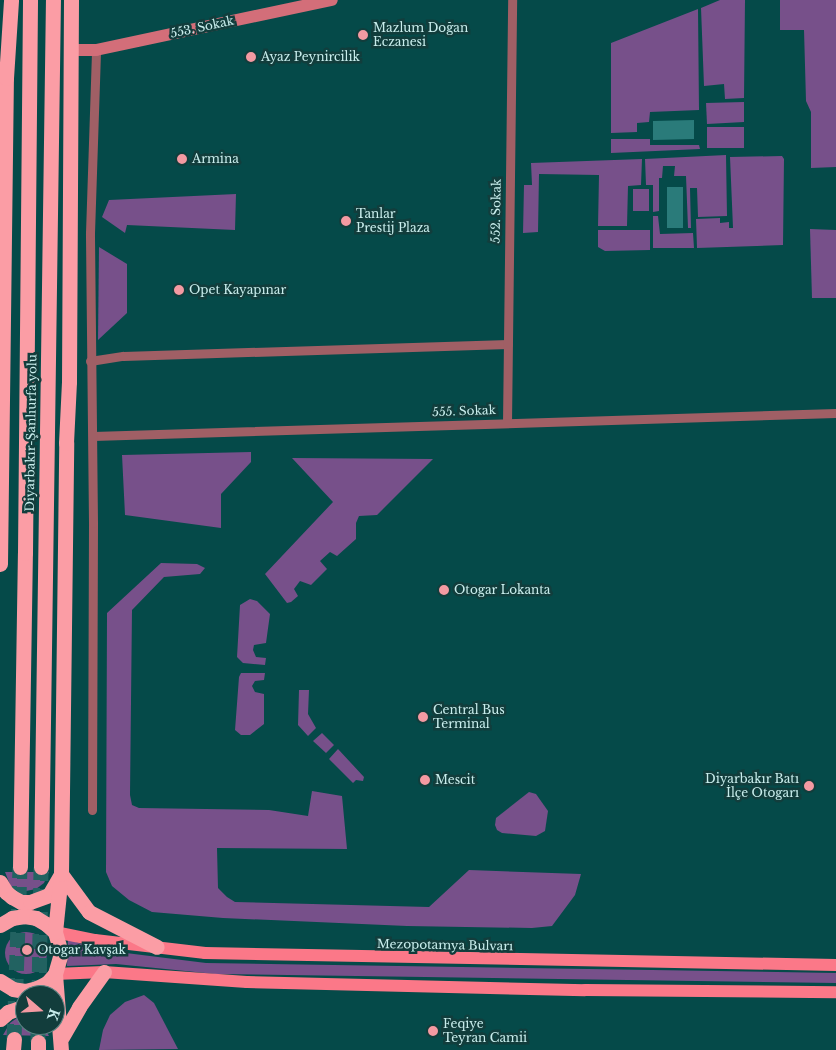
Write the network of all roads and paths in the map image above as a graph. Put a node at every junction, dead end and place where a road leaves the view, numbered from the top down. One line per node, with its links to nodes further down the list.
1 (11, 0): 9 (highway)
2 (30, 0): 18 (highway, Diyarbakır-Şanlıurfa yolu)
3 (53, 0): 19 (highway, Diyarbakır-Şanlıurfa yolu)
4 (71, 0): 7 (highway)
5 (332, 0): 8 (street, 553. Sokak)
6 (512, 0): 10 (street, 552. Sokak)
7 (71, 50): 8 (street, 553. Sokak); 20 (highway)
8 (96, 50): 11 (street)
9 (2, 199): 15 (highway)
10 (508, 344): 11 (street); 13 (street, 552. Sokak)
11 (90, 361): 14 (street)
12 (836, 413): 13 (street, 555. Sokak)
13 (507, 423): 14 (street, 555. Sokak)
14 (93, 436): 17 (street)
15 (0, 551): 16 (highway)
16 (0, 564)
17 (92, 810)
18 (20, 867)
19 (41, 867)
20 (61, 874): 21 (highway); 23 (highway); 24 (highway)
21 (0, 882)
22 (0, 926): 23 (highway)
23 (54, 932): 24 (main road, Mezopotamya Bulvarı); 27 (highway)
24 (157, 947): 25 (main road, Mezopotamya Bulvarı)
25 (836, 965)
26 (104, 972): 27 (main road); 29 (main road); 32 (highway)
27 (55, 974): 28 (highway); 32 (highway)
28 (0, 981)
29 (836, 992)
30 (15, 1010): 31 (highway)
31 (0, 1019)
32 (59, 1037)

